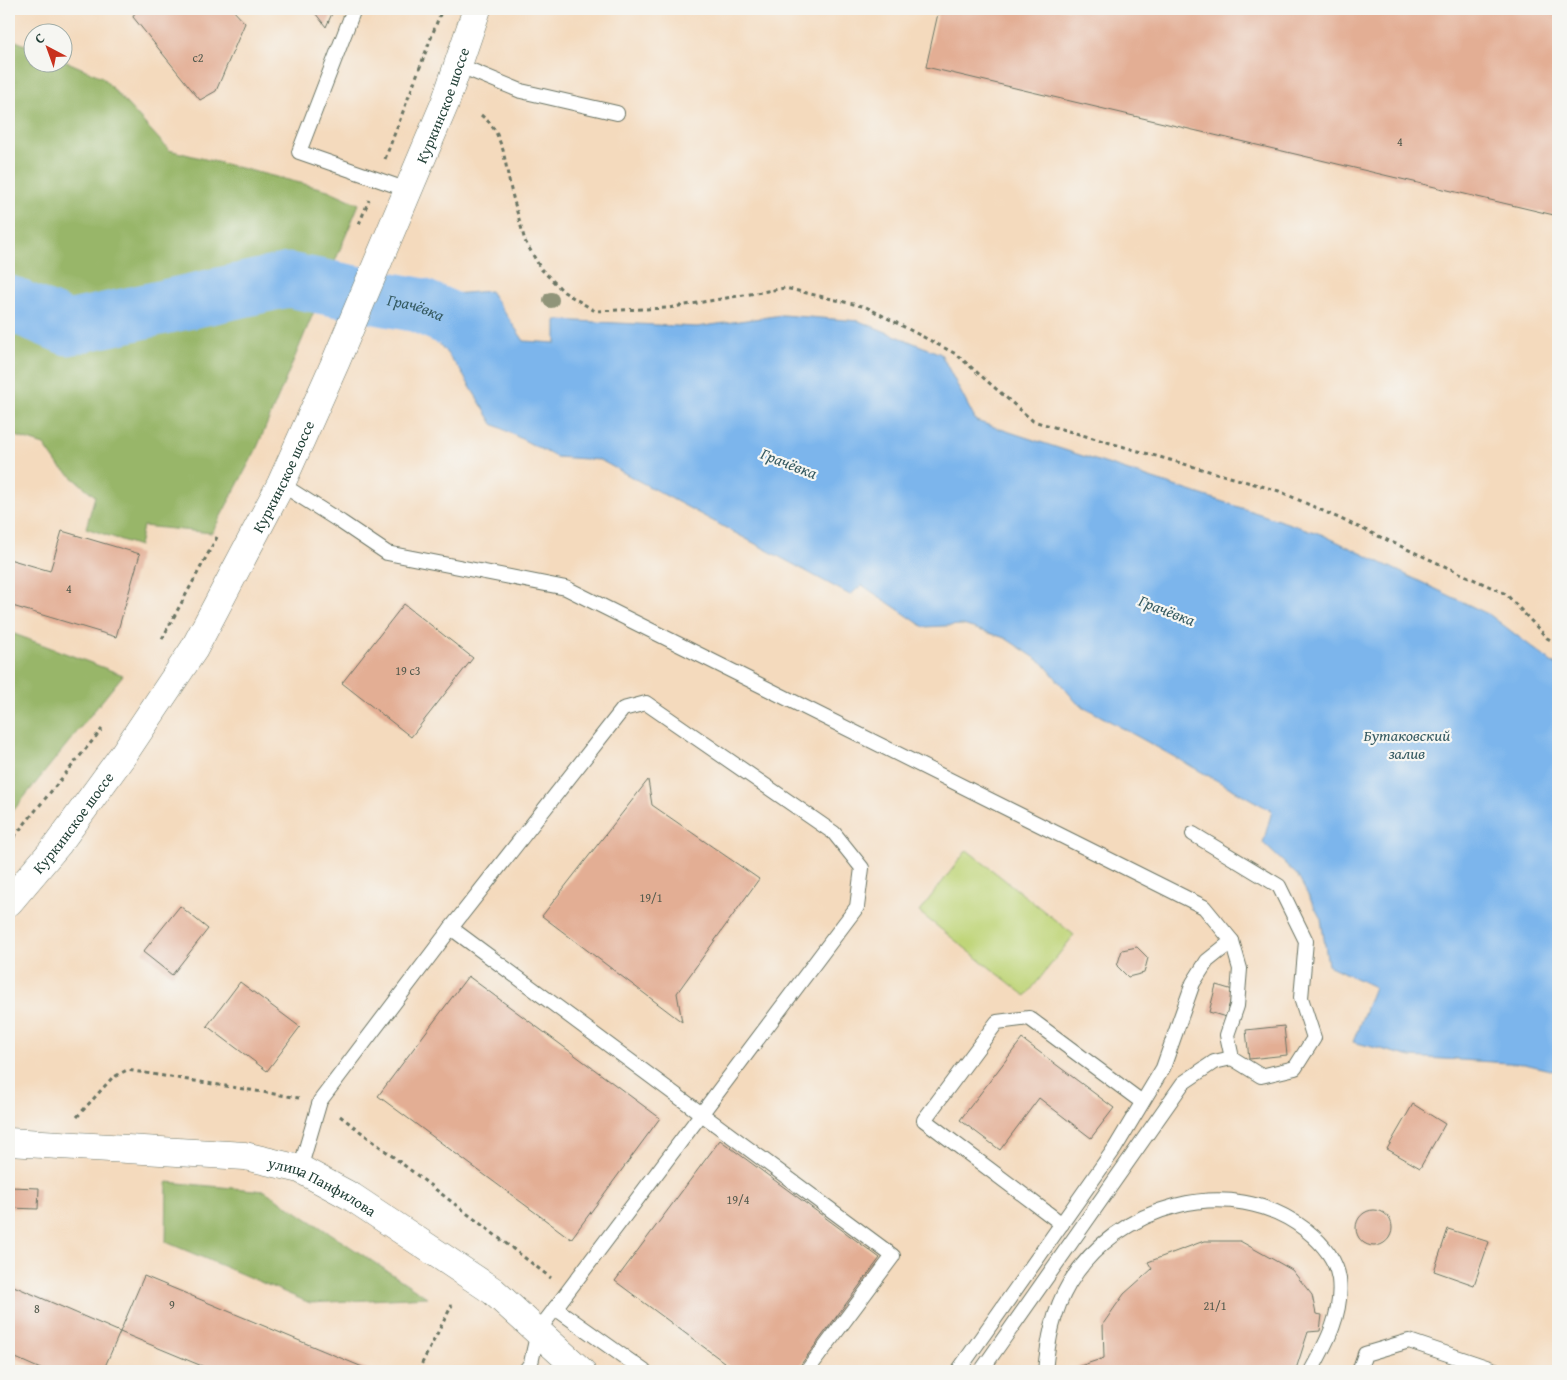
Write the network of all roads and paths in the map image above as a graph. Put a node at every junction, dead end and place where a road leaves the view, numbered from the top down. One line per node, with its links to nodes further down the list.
1 (354, 9): 7 (lane)
2 (442, 9): 7 (path)
3 (477, 9): 4 (street, Куркинское шоссе)
4 (458, 65): 5 (lane); 8 (street, Куркинское шоссе)
5 (617, 112)
6 (481, 115): 13 (path)
7 (378, 178): 8 (lane); 9 (path)
8 (408, 190): 10 (street, Куркинское шоссе)
9 (363, 214)
10 (280, 484): 17 (street, Куркинское шоссе); 19 (lane)
11 (221, 529): 12 (path)
12 (161, 642)
13 (1558, 644)
14 (107, 723): 16 (path)
15 (1192, 834): 20 (lane)
16 (9, 843)
17 (9, 902)
18 (452, 928): 22 (lane); 22 (lane); 24 (lane)
19 (1232, 941): 20 (lane); 21 (lane)
20 (1232, 1058): 35 (lane)
21 (1142, 1102): 25 (lane); 25 (lane)
22 (702, 1113): 27 (lane); 33 (lane)
23 (9, 1142): 24 (street, улица Панфилова)
24 (300, 1169): 28 (street, улица Панфилова)
25 (1062, 1224): 34 (lane)
26 (452, 1305): 29 (path)
27 (555, 1308): 28 (lane); 32 (lane)
28 (538, 1331): 30 (lane); 31 (street, улица Панфилова)
29 (418, 1371)
30 (526, 1371)
31 (581, 1371)
32 (644, 1371)
33 (807, 1371)
34 (958, 1371)
35 (981, 1371)
36 (1045, 1371): 37 (lane)
37 (1311, 1371)
38 (1359, 1371): 39 (lane)
39 (1498, 1371)

